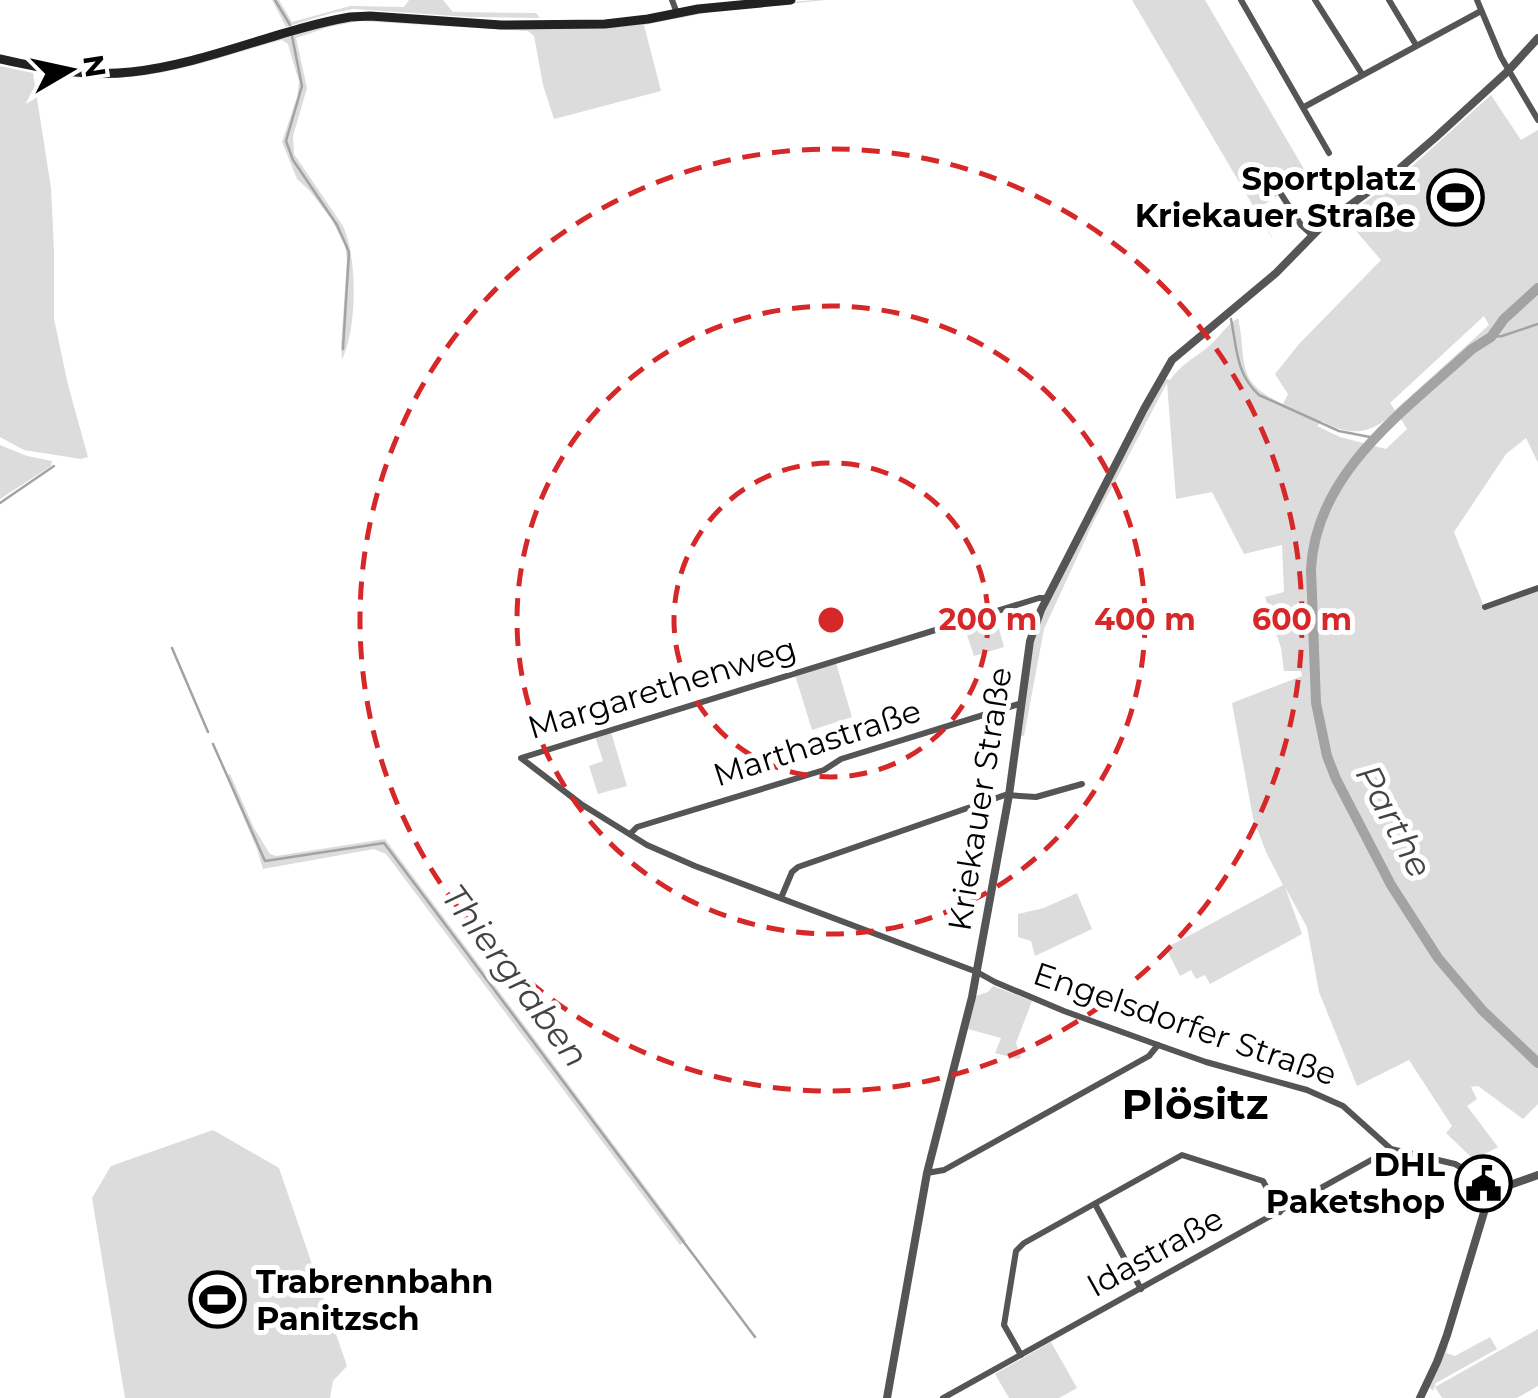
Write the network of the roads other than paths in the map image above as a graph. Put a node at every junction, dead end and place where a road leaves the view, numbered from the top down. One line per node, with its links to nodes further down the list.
1 (672, 0): 8 (street)
2 (791, 0): 8 (main road)
3 (1240, 0): 14 (street)
4 (1315, 0): 13 (street)
5 (1388, 0): 10 (street)
6 (1478, 0): 7 (street)
7 (1481, 11): 10 (street); 12 (street)
8 (677, 13): 11 (main road)
9 (1538, 38): 12 (street, Kriekauer Straße)
10 (1416, 46): 13 (street)
11 (0, 59)
12 (1508, 71): 15 (street); 18 (street, Kriekauer Straße)
13 (1362, 74): 14 (street)
14 (1304, 107): 16 (street)
15 (1538, 120)
16 (1329, 153)
17 (1281, 194): 18 (street)
18 (1312, 235): 20 (street, Kriekauer Straße)
19 (1538, 588): 21 (street)
20 (1047, 598): 22 (street, Kriekauer Straße); 23 (street, Margarethenweg)
21 (1486, 607)
22 (1022, 702): 25 (street, Kriekauer Straße); 26 (street, Marthastraße)
23 (521, 758): 26 (street, Engelsdorfer Straße)
24 (1082, 784): 25 (street)
25 (1009, 795): 27 (street); 28 (street, Kriekauer Straße)
26 (630, 834): 27 (street, Engelsdorfer Straße)
27 (781, 898): 28 (street, Engelsdorfer Straße)
28 (977, 972): 29 (street, Engelsdorfer Straße); 31 (street, Kriekauer Straße)
29 (1158, 1046): 30 (street, Engelsdorfer Straße); 31 (street)
30 (1391, 1149): 33 (street, Engelsdorfer Straße); 35 (street, Idastraße)
31 (927, 1173): 38 (street, Kriekauer Straße)
32 (1538, 1175): 33 (street)
33 (1502, 1190): 40 (street)
34 (1094, 1204): 35 (street); 36 (street); 37 (street)
35 (1280, 1212): 36 (street, Idastraße)
36 (1141, 1289): 37 (street, Idastraße)
37 (1020, 1356): 39 (street, Idastraße)
38 (887, 1398)
39 (943, 1398)
40 (1420, 1398)

